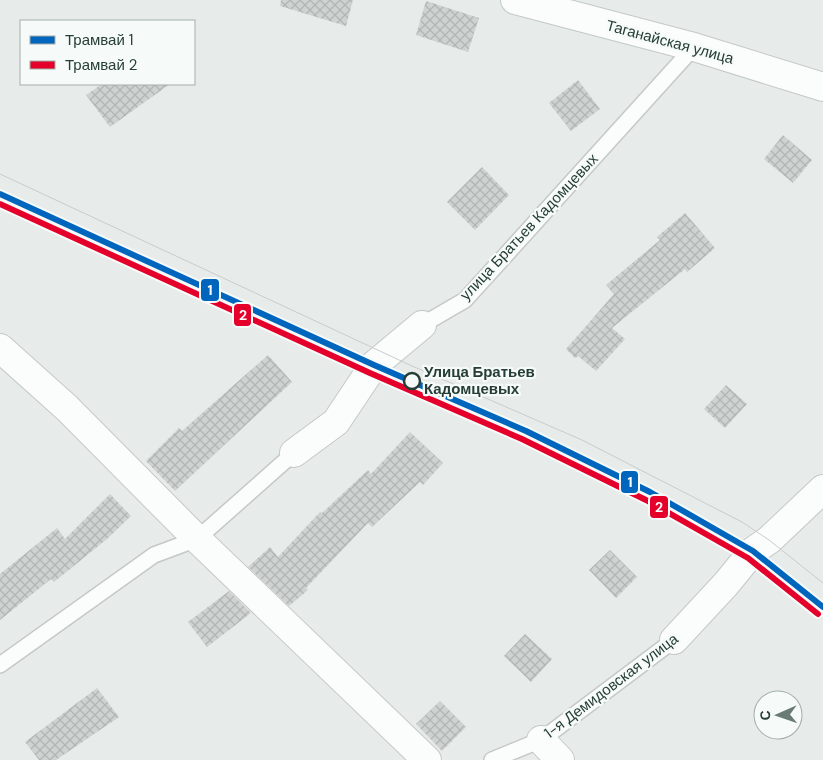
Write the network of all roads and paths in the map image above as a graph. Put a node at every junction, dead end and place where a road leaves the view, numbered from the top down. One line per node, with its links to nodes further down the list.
1 (515, 0): 2 (street, Таганайская улица)
2 (694, 47): 3 (street, Таганайская улица); 4 (lane, улица Братьев Кадомцевых)
3 (823, 88)
4 (422, 325): 6 (street, улица Братьев Кадомцевых)
5 (0, 348): 8 (street)
6 (294, 453): 8 (lane, улица Братьев Кадомцевых)
7 (823, 489): 9 (street, 1-я Демидовская улица)
8 (198, 539): 10 (lane, улица Братьев Кадомцевых); 12 (street)
9 (674, 640): 11 (lane, 1-я Демидовская улица)
10 (0, 665)
11 (541, 740): 13 (lane, 1-я Демидовская улица); 14 (street)
12 (427, 760)
13 (492, 760)
14 (560, 760)

